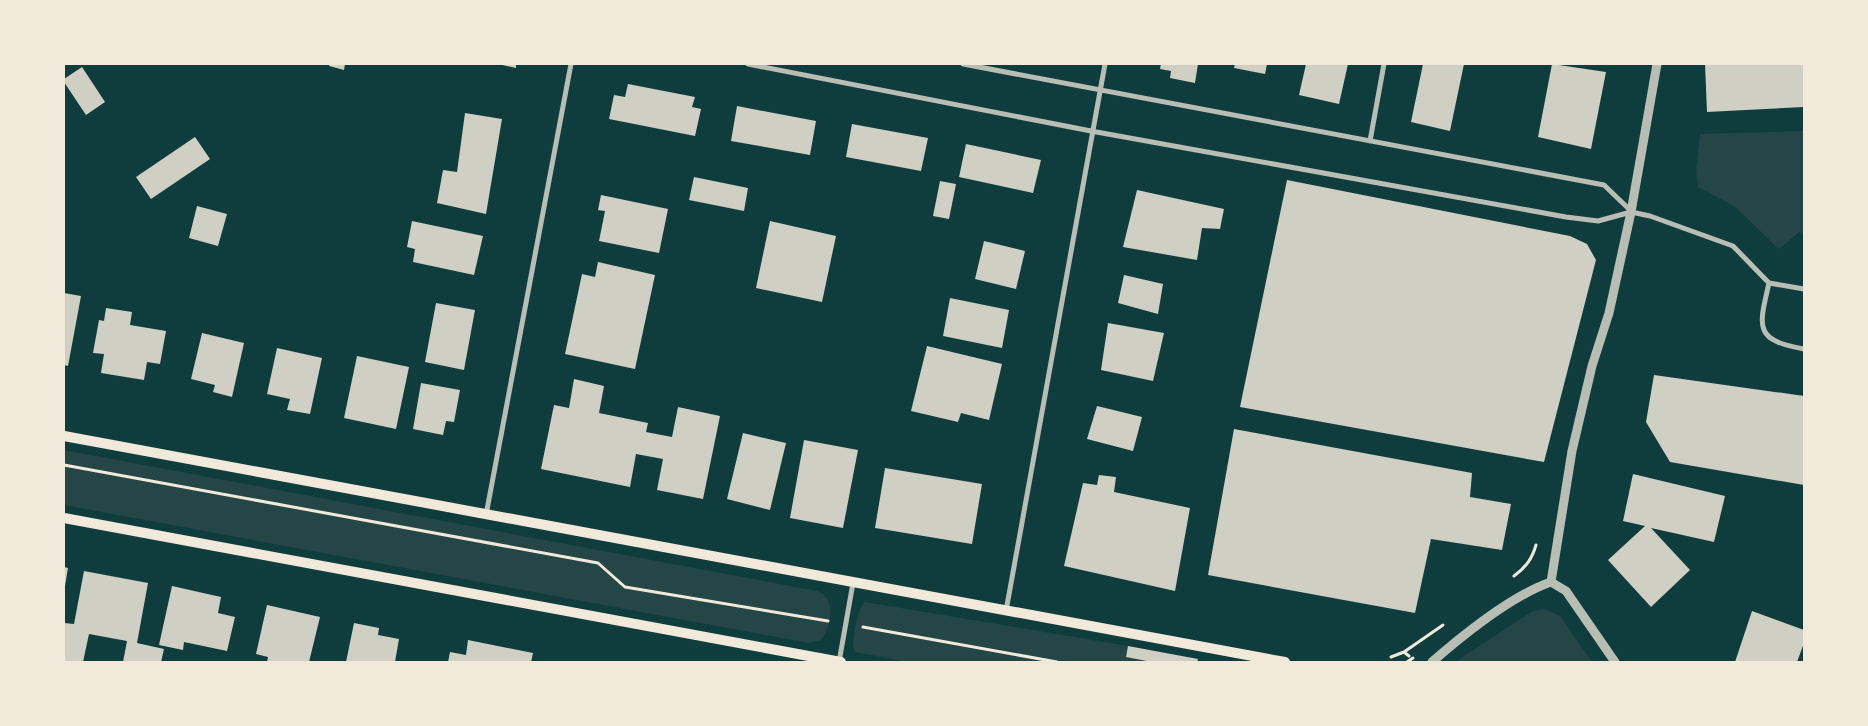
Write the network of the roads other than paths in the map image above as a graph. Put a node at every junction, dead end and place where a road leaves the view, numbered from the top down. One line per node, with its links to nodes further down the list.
1 (570, 64): 15 (street)
2 (748, 64): 8 (street)
3 (963, 64): 7 (street)
4 (1105, 64): 7 (street)
5 (1384, 64): 9 (street)
6 (1657, 64): 10 (street)
7 (1100, 90): 8 (street); 9 (street)
8 (1091, 131): 10 (street); 19 (street)
9 (1370, 141): 10 (street)
10 (1631, 212): 11 (street); 17 (street)
11 (1769, 283): 12 (street); 13 (street)
12 (1804, 289)
13 (1804, 349)
14 (64, 436): 15 (main road)
15 (486, 515): 18 (main road)
16 (64, 518): 20 (main road)
17 (1551, 582): 22 (street); 23 (street)
18 (853, 583): 19 (main road); 20 (street)
19 (1006, 611): 21 (main road)
20 (840, 662)
21 (1285, 662)
22 (1432, 662)
23 (1615, 662)

